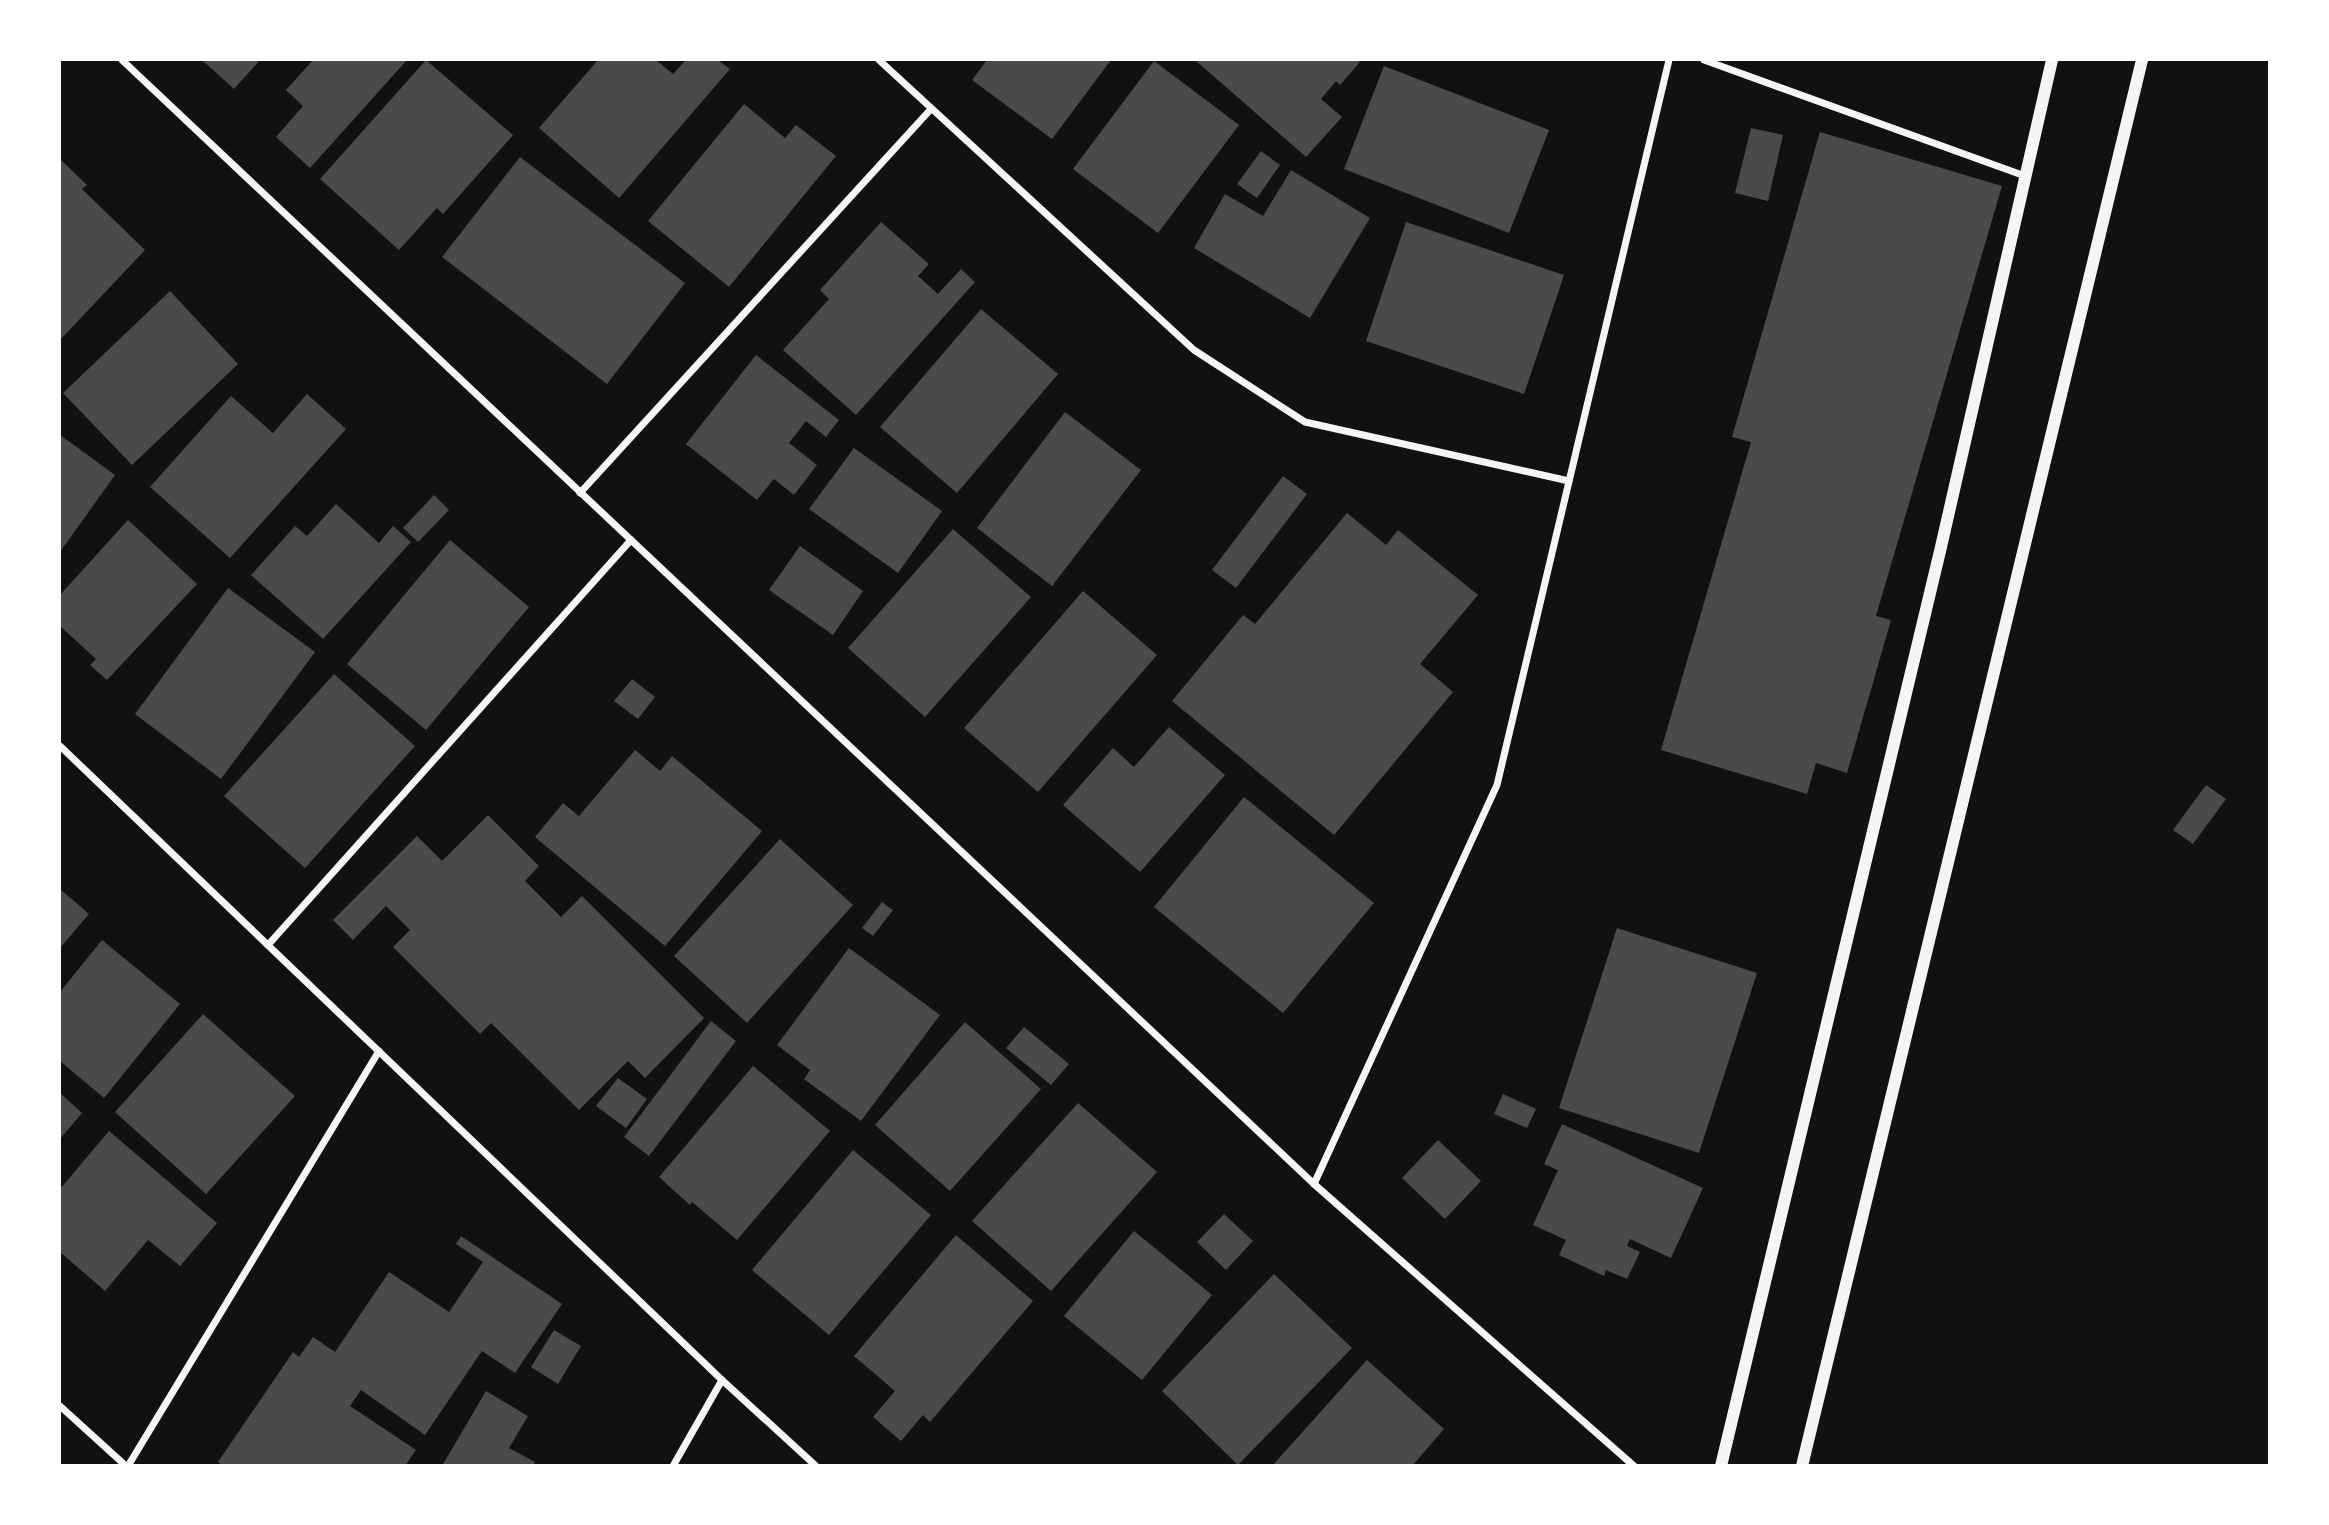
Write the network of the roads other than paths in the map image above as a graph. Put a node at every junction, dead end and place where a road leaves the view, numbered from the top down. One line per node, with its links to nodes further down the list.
1 (122, 60): 10 (street)
2 (879, 60): 7 (street)
3 (1669, 60): 9 (street)
4 (1703, 60): 8 (street)
5 (2052, 60): 8 (street)
6 (2142, 60): 23 (street)
7 (931, 109): 9 (street); 10 (street)
8 (2025, 176): 22 (street)
9 (1569, 481): 15 (street)
10 (580, 492): 11 (street)
11 (631, 540): 13 (street); 15 (street)
12 (60, 746): 13 (street)
13 (268, 945): 14 (street)
14 (379, 1052): 16 (street); 18 (street)
15 (1314, 1184): 21 (street)
16 (722, 1380): 19 (street); 20 (street)
17 (60, 1406): 18 (street)
18 (127, 1465)
19 (673, 1465)
20 (816, 1465)
21 (1634, 1465)
22 (1721, 1465)
23 (1802, 1465)

